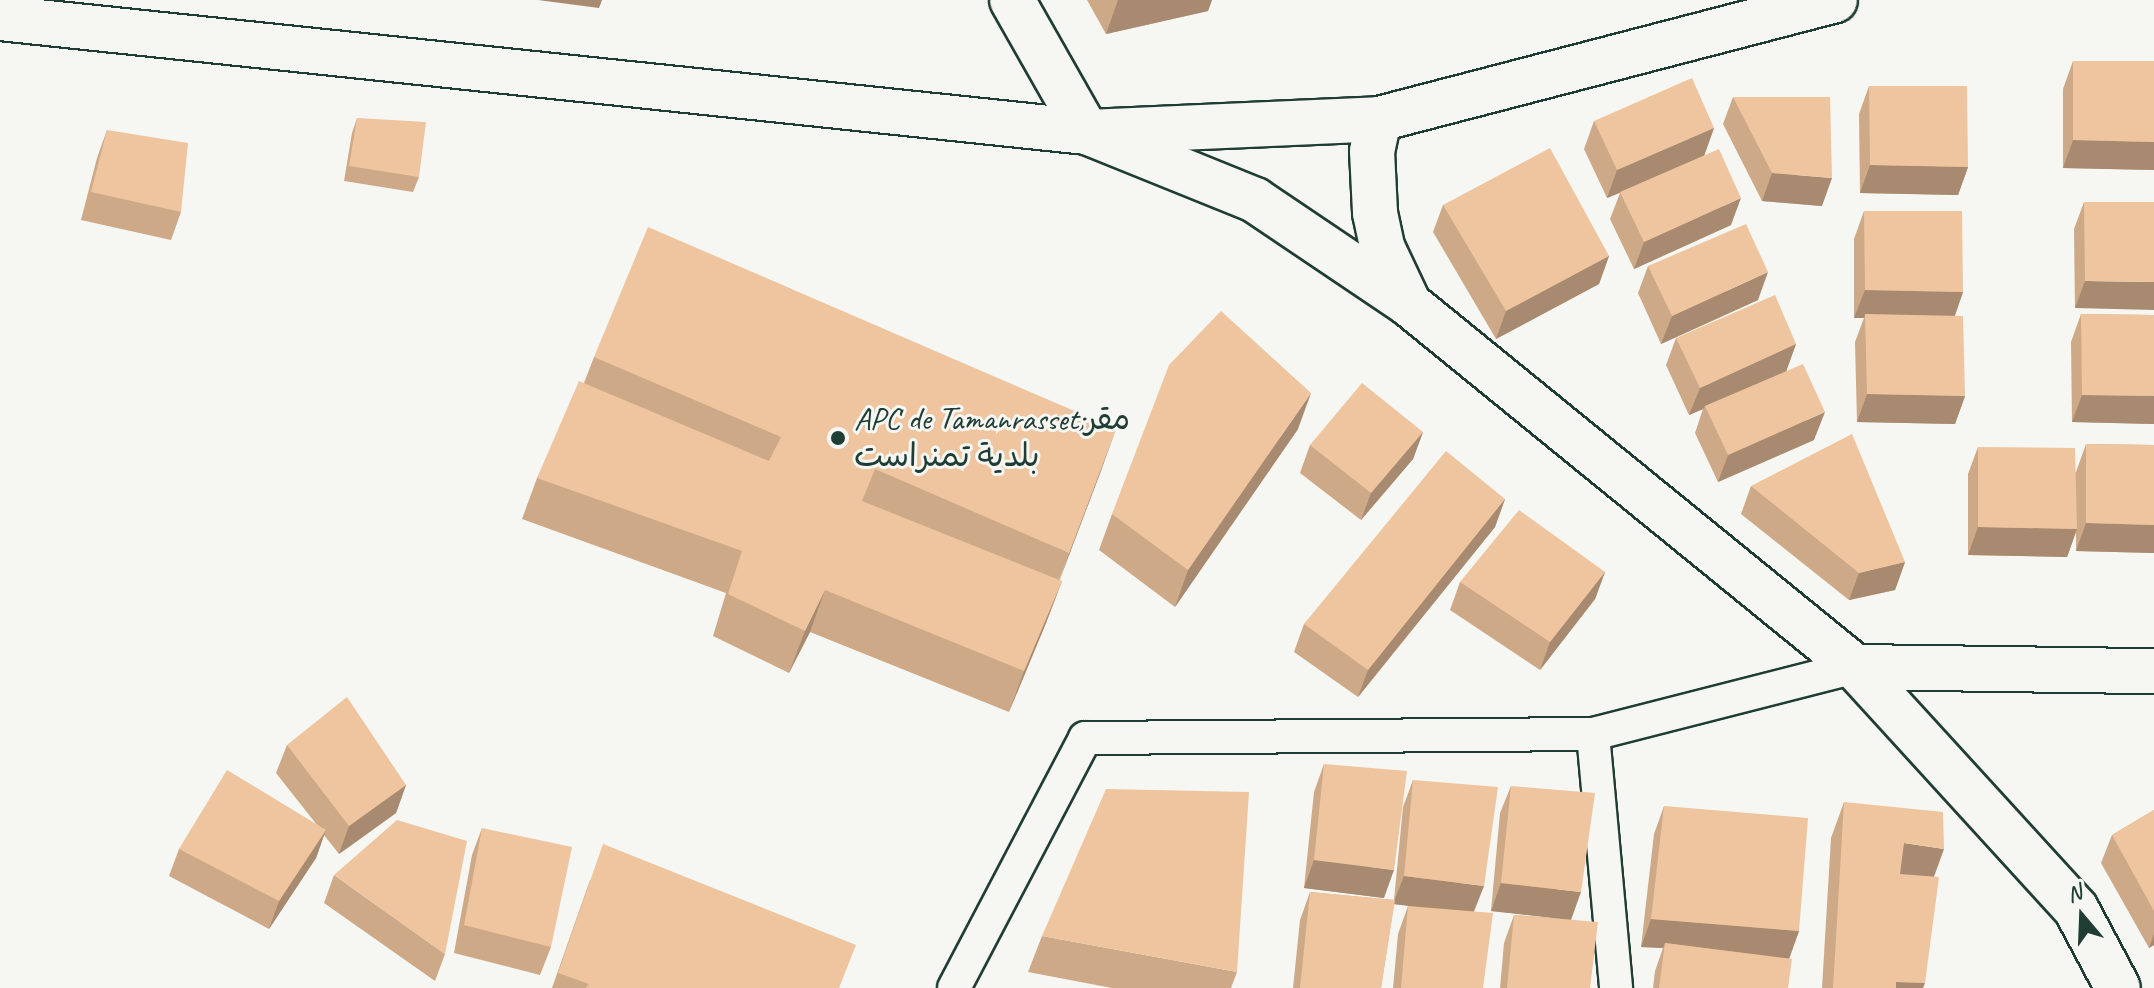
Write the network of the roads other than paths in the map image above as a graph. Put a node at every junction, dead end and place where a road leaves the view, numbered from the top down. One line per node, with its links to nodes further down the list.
1 (1012, 0): 5 (main road)
2 (1835, 0): 4 (main road)
3 (0, 18): 5 (main road)
4 (1379, 119): 5 (main road); 6 (main road)
5 (1087, 132): 6 (main road)
6 (1409, 304): 7 (main road)
7 (1855, 667): 8 (main road); 9 (lane); 12 (main road)
8 (2154, 671)
9 (1593, 734): 10 (lane); 11 (lane)
10 (954, 988)
11 (1616, 988)
12 (2118, 988)

